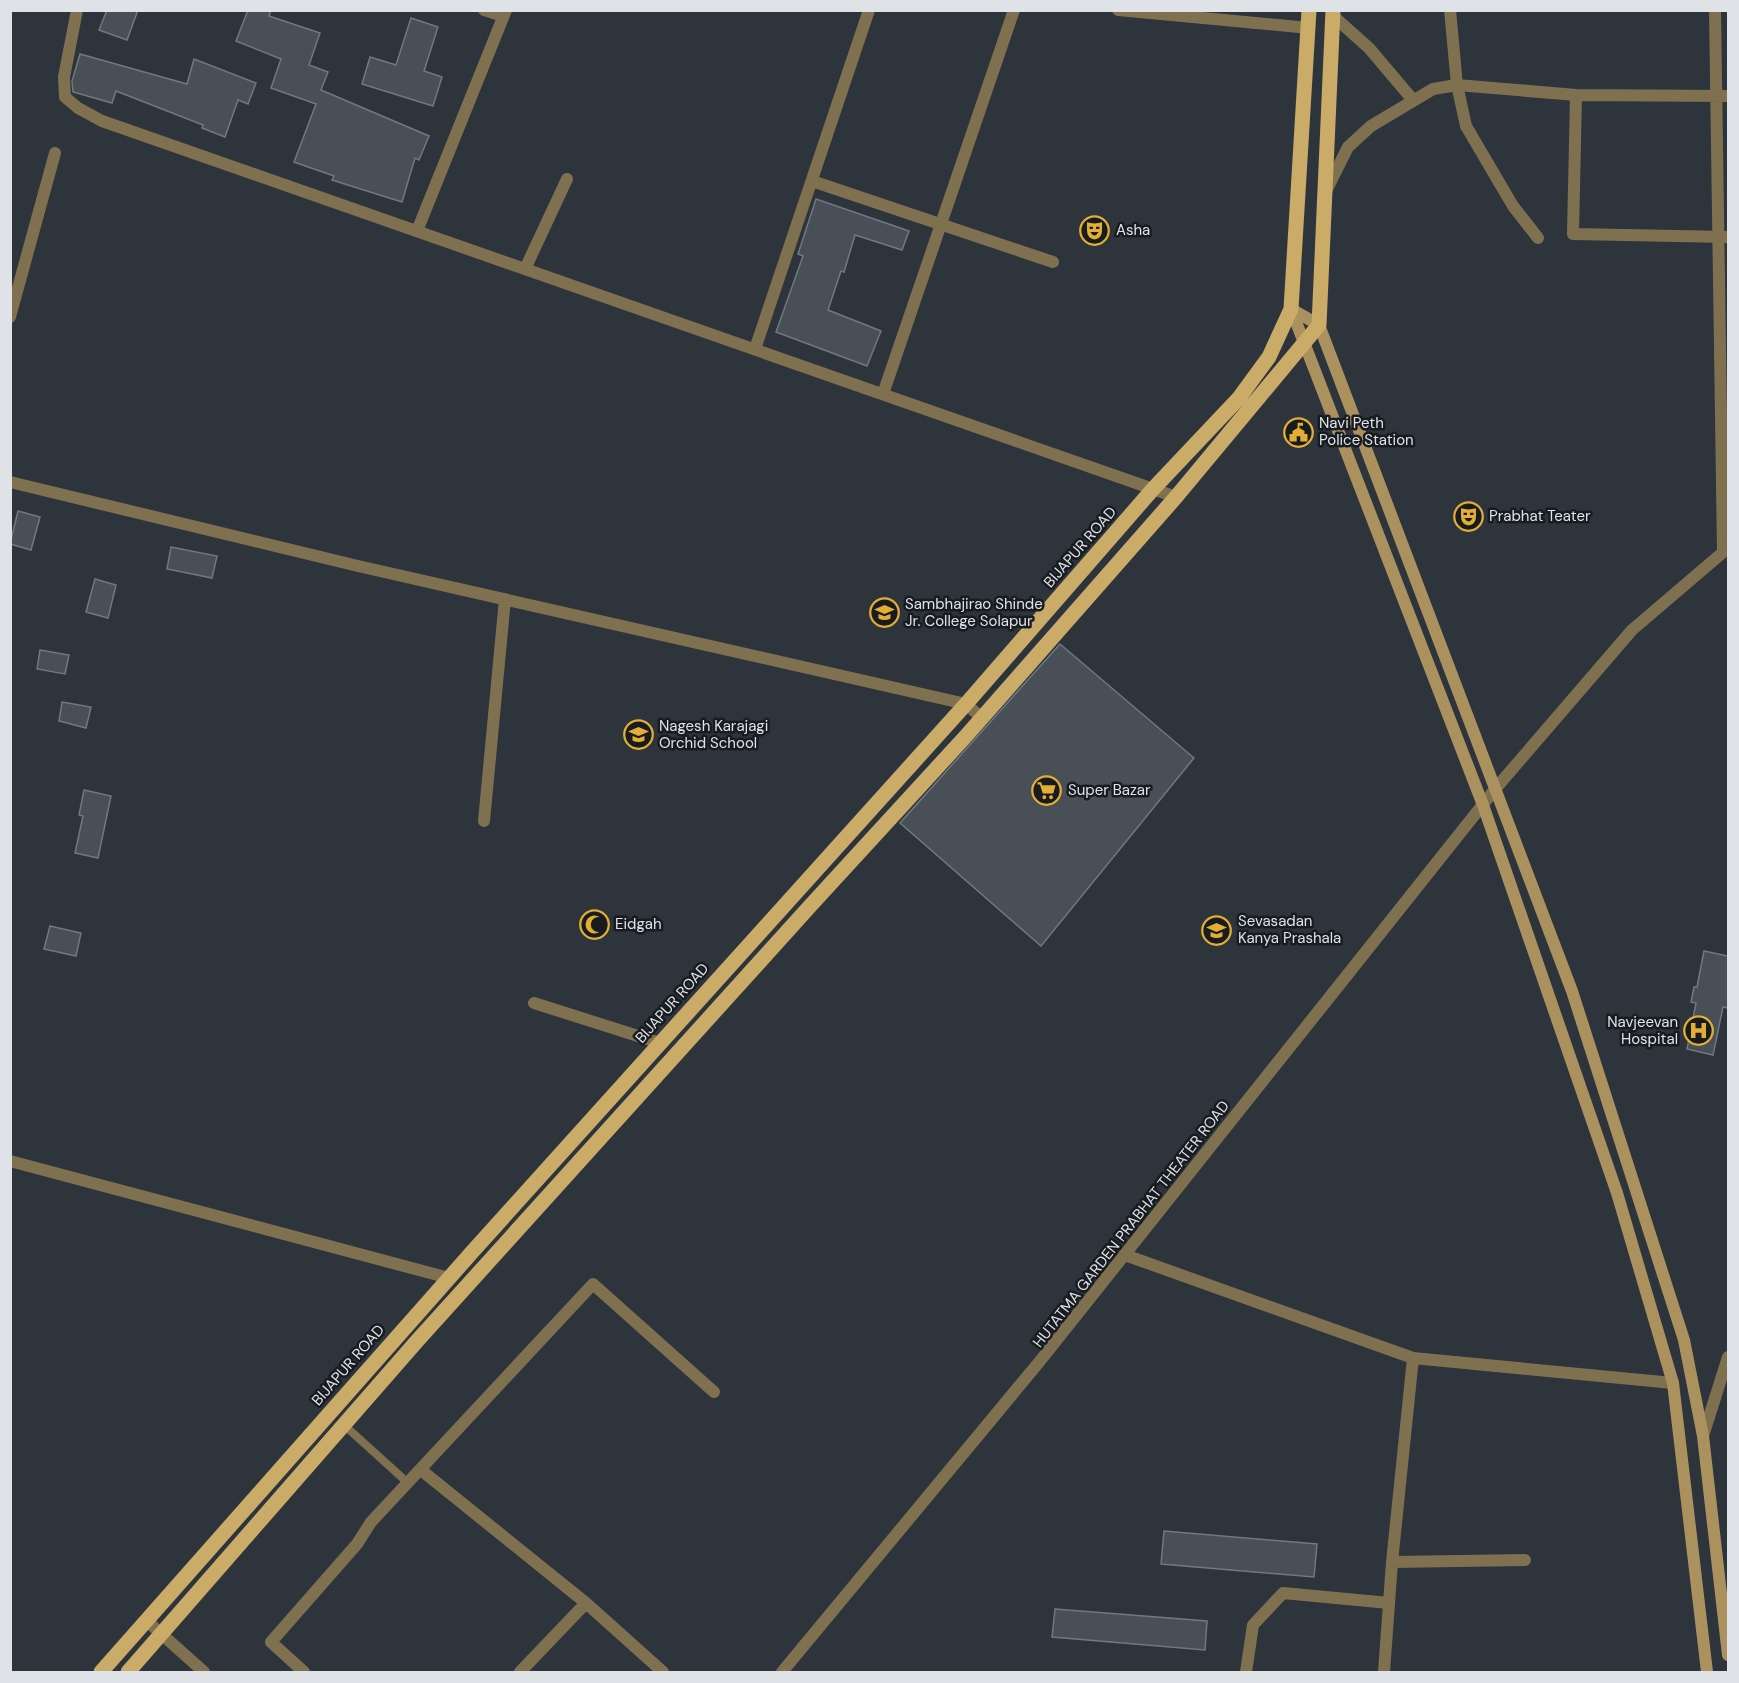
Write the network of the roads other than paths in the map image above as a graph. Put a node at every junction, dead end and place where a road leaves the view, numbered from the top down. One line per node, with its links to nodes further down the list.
1 (77, 10): 22 (street)
2 (484, 10): 9 (street)
3 (869, 10): 19 (street)
4 (1014, 10): 21 (street)
5 (1118, 10): 11 (street)
6 (1309, 10): 11 (main road)
7 (1450, 10): 12 (street)
8 (1715, 10): 14 (street)
9 (504, 13): 22 (street)
10 (1332, 13): 16 (street); 20 (main road)
11 (1309, 28): 28 (main road)
12 (1457, 85): 13 (street); 16 (street); 24 (street)
13 (1576, 95): 14 (street); 23 (street)
14 (1715, 96): 15 (street); 23 (street)
15 (1728, 96)
16 (1413, 100): 20 (street)
17 (55, 153): 27 (street)
18 (567, 179): 26 (street)
19 (812, 180): 21 (street); 33 (street)
20 (1324, 196): 31 (main road)
21 (942, 225): 25 (street); 34 (street)
22 (417, 231): 26 (street)
23 (1723, 237): 29 (street)
24 (1538, 238)
25 (1053, 262)
26 (525, 269): 33 (street)
27 (16, 278): 30 (street)
28 (1291, 309): 31 (main road); 32 (main road); 36 (main road, BIJAPUR ROAD)
29 (1724, 309): 38 (street)
30 (10, 317)
31 (1319, 325): 32 (main road); 42 (main road)
32 (1305, 342): 37 (main road); 43 (main road)
33 (755, 349): 34 (street)
34 (883, 394): 36 (street)
35 (10, 482): 39 (street)
36 (1154, 489): 37 (street); 40 (main road, BIJAPUR ROAD)
37 (1176, 497): 41 (main road)
38 (1726, 550): 42 (street, HUTATMA GARDEN PRABHAT THEATER ROAD)
39 (505, 599): 40 (street); 44 (street)
40 (966, 704): 41 (street); 46 (main road, BIJAPUR ROAD)
41 (982, 718): 55 (main road)
42 (1496, 788): 43 (street, HUTATMA GARDEN PRABHAT THEATER ROAD); 56 (main road)
43 (1483, 805): 48 (street, HUTATMA GARDEN PRABHAT THEATER ROAD); 52 (main road)
44 (484, 821)
45 (534, 1003): 46 (street)
46 (660, 1043): 49 (main road, BIJAPUR ROAD)
47 (10, 1161): 49 (street)
48 (1125, 1255): 51 (street); 72 (street, HUTATMA GARDEN PRABHAT THEATER ROAD)
49 (449, 1278): 63 (main road, BIJAPUR ROAD)
50 (1728, 1357): 54 (street)
51 (1413, 1358): 52 (street); 60 (street)
52 (1673, 1383): 75 (main road)
53 (714, 1392): 57 (street)
54 (1724, 1392): 56 (street)
55 (344, 1425): 58 (lane); 64 (main road)
56 (1703, 1436): 65 (main road)
57 (421, 1470): 58 (street); 61 (street)
58 (408, 1483): 69 (street)
59 (1525, 1560): 60 (street)
60 (1392, 1562): 62 (street)
61 (586, 1603): 70 (street); 71 (street)
62 (1389, 1603): 73 (street); 74 (street)
63 (147, 1621): 64 (street); 66 (main road, BIJAPUR ROAD)
64 (161, 1634): 67 (main road); 68 (street)
65 (1728, 1655)
66 (101, 1672)
67 (128, 1672)
68 (204, 1672)
69 (304, 1672)
70 (520, 1672)
71 (663, 1672)
72 (782, 1672)
73 (1246, 1672)
74 (1384, 1672)
75 (1707, 1672)

